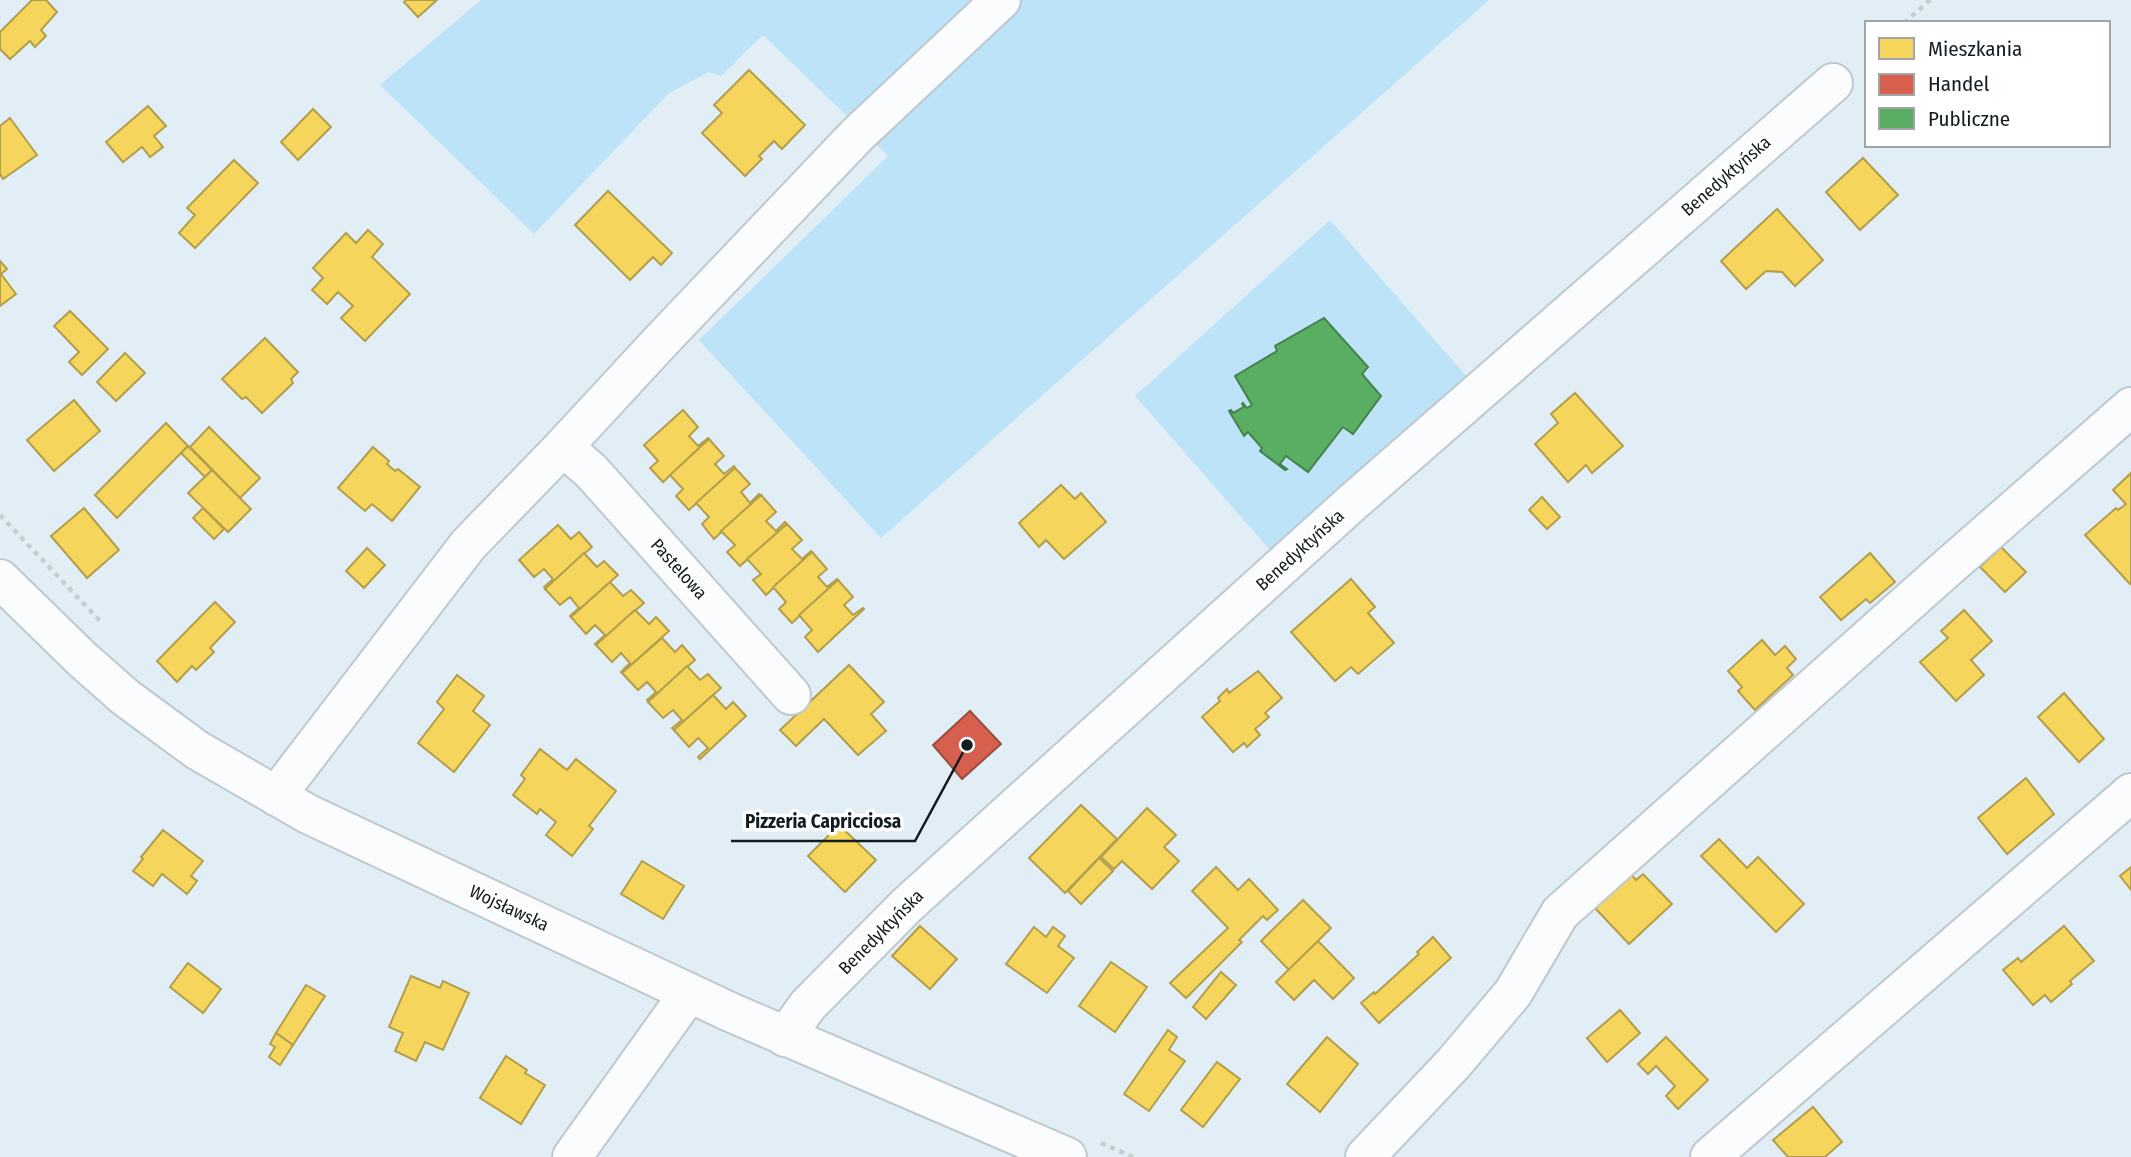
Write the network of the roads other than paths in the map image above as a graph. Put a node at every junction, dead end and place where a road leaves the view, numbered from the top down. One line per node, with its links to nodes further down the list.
1 (1001, 0): 4 (street)
2 (1833, 83): 10 (street, Benedyktyńska)
3 (2131, 407): 13 (street)
4 (564, 447): 6 (street, Pastelowa); 8 (street)
5 (0, 579): 8 (street, Wojsławska)
6 (791, 695)
7 (2131, 793): 14 (street)
8 (276, 796): 9 (street, Wojsławska)
9 (689, 993): 10 (street, Wojsławska); 12 (street)
10 (785, 1037): 11 (street, Wojsławska)
11 (1083, 1150)
12 (572, 1157)
13 (1365, 1157)
14 (1710, 1157)

